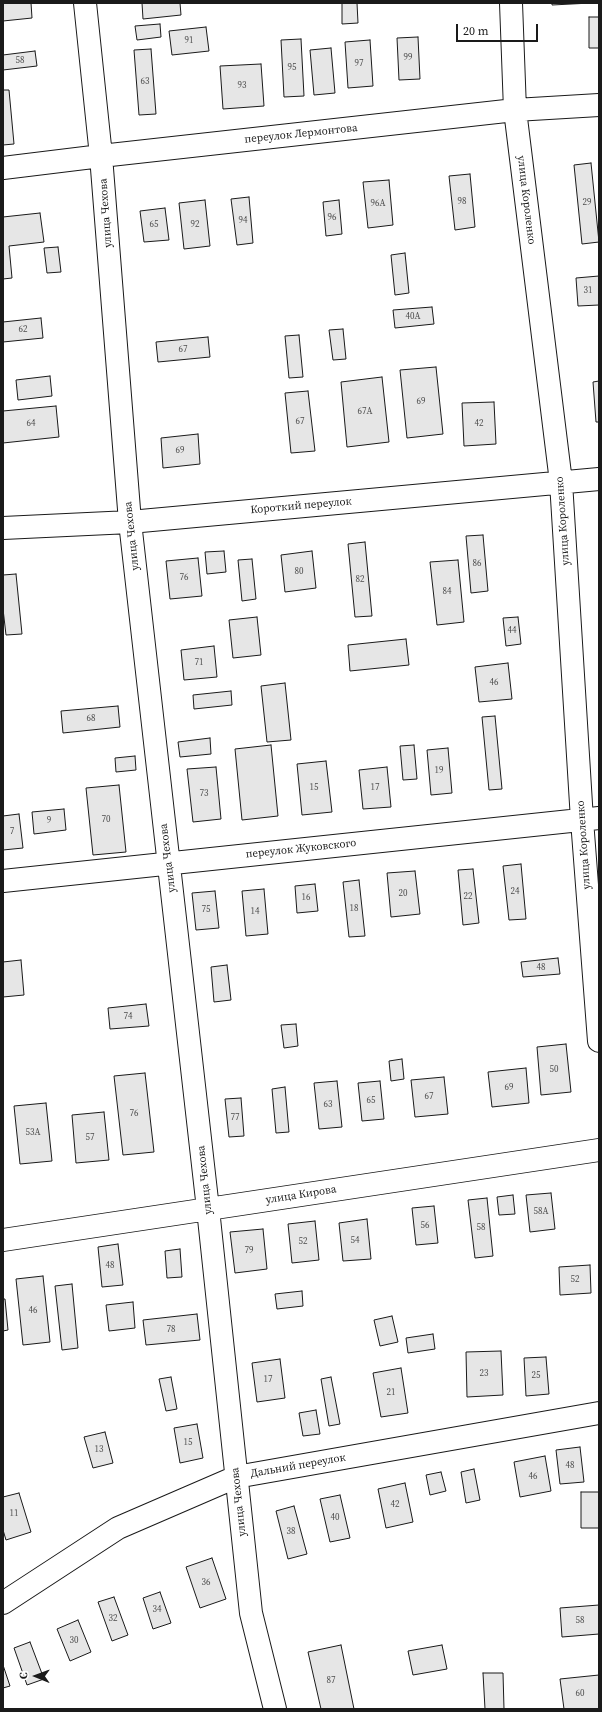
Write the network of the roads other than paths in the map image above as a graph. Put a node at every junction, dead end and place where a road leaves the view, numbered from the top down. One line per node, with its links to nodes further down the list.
1 (85, 3): 5 (street, улица Чехова)
2 (511, 3): 4 (street, улица Короленко)
3 (599, 106): 4 (street, переулок Лермонтова)
4 (515, 110): 5 (street, переулок Лермонтова); 8 (street, улица Короленко)
5 (101, 156): 6 (street, переулок Лермонтова); 9 (street, улица Чехова)
6 (3, 168)
7 (599, 479): 8 (street, Короткий переулок)
8 (561, 482): 9 (street, Короткий переулок); 11 (street, улица Короленко)
9 (130, 522): 10 (street, Короткий переулок); 12 (street, улица Чехова)
10 (3, 528)
11 (591, 819): 12 (street, переулок Жуковского); 14 (street, улица Короленко)
12 (169, 863): 13 (street, переулок Жуковского); 16 (street, улица Чехова)
13 (3, 881)
14 (599, 1041)
15 (599, 1150): 16 (street, улица Кирова)
16 (208, 1209): 17 (street, улица Кирова); 19 (street, улица Чехова)
17 (3, 1240)
18 (599, 1413): 19 (street, Дальний переулок)
19 (236, 1477): 20 (street, Дальний переулок); 21 (street, улица Чехова)
20 (3, 1603)
21 (275, 1709)

